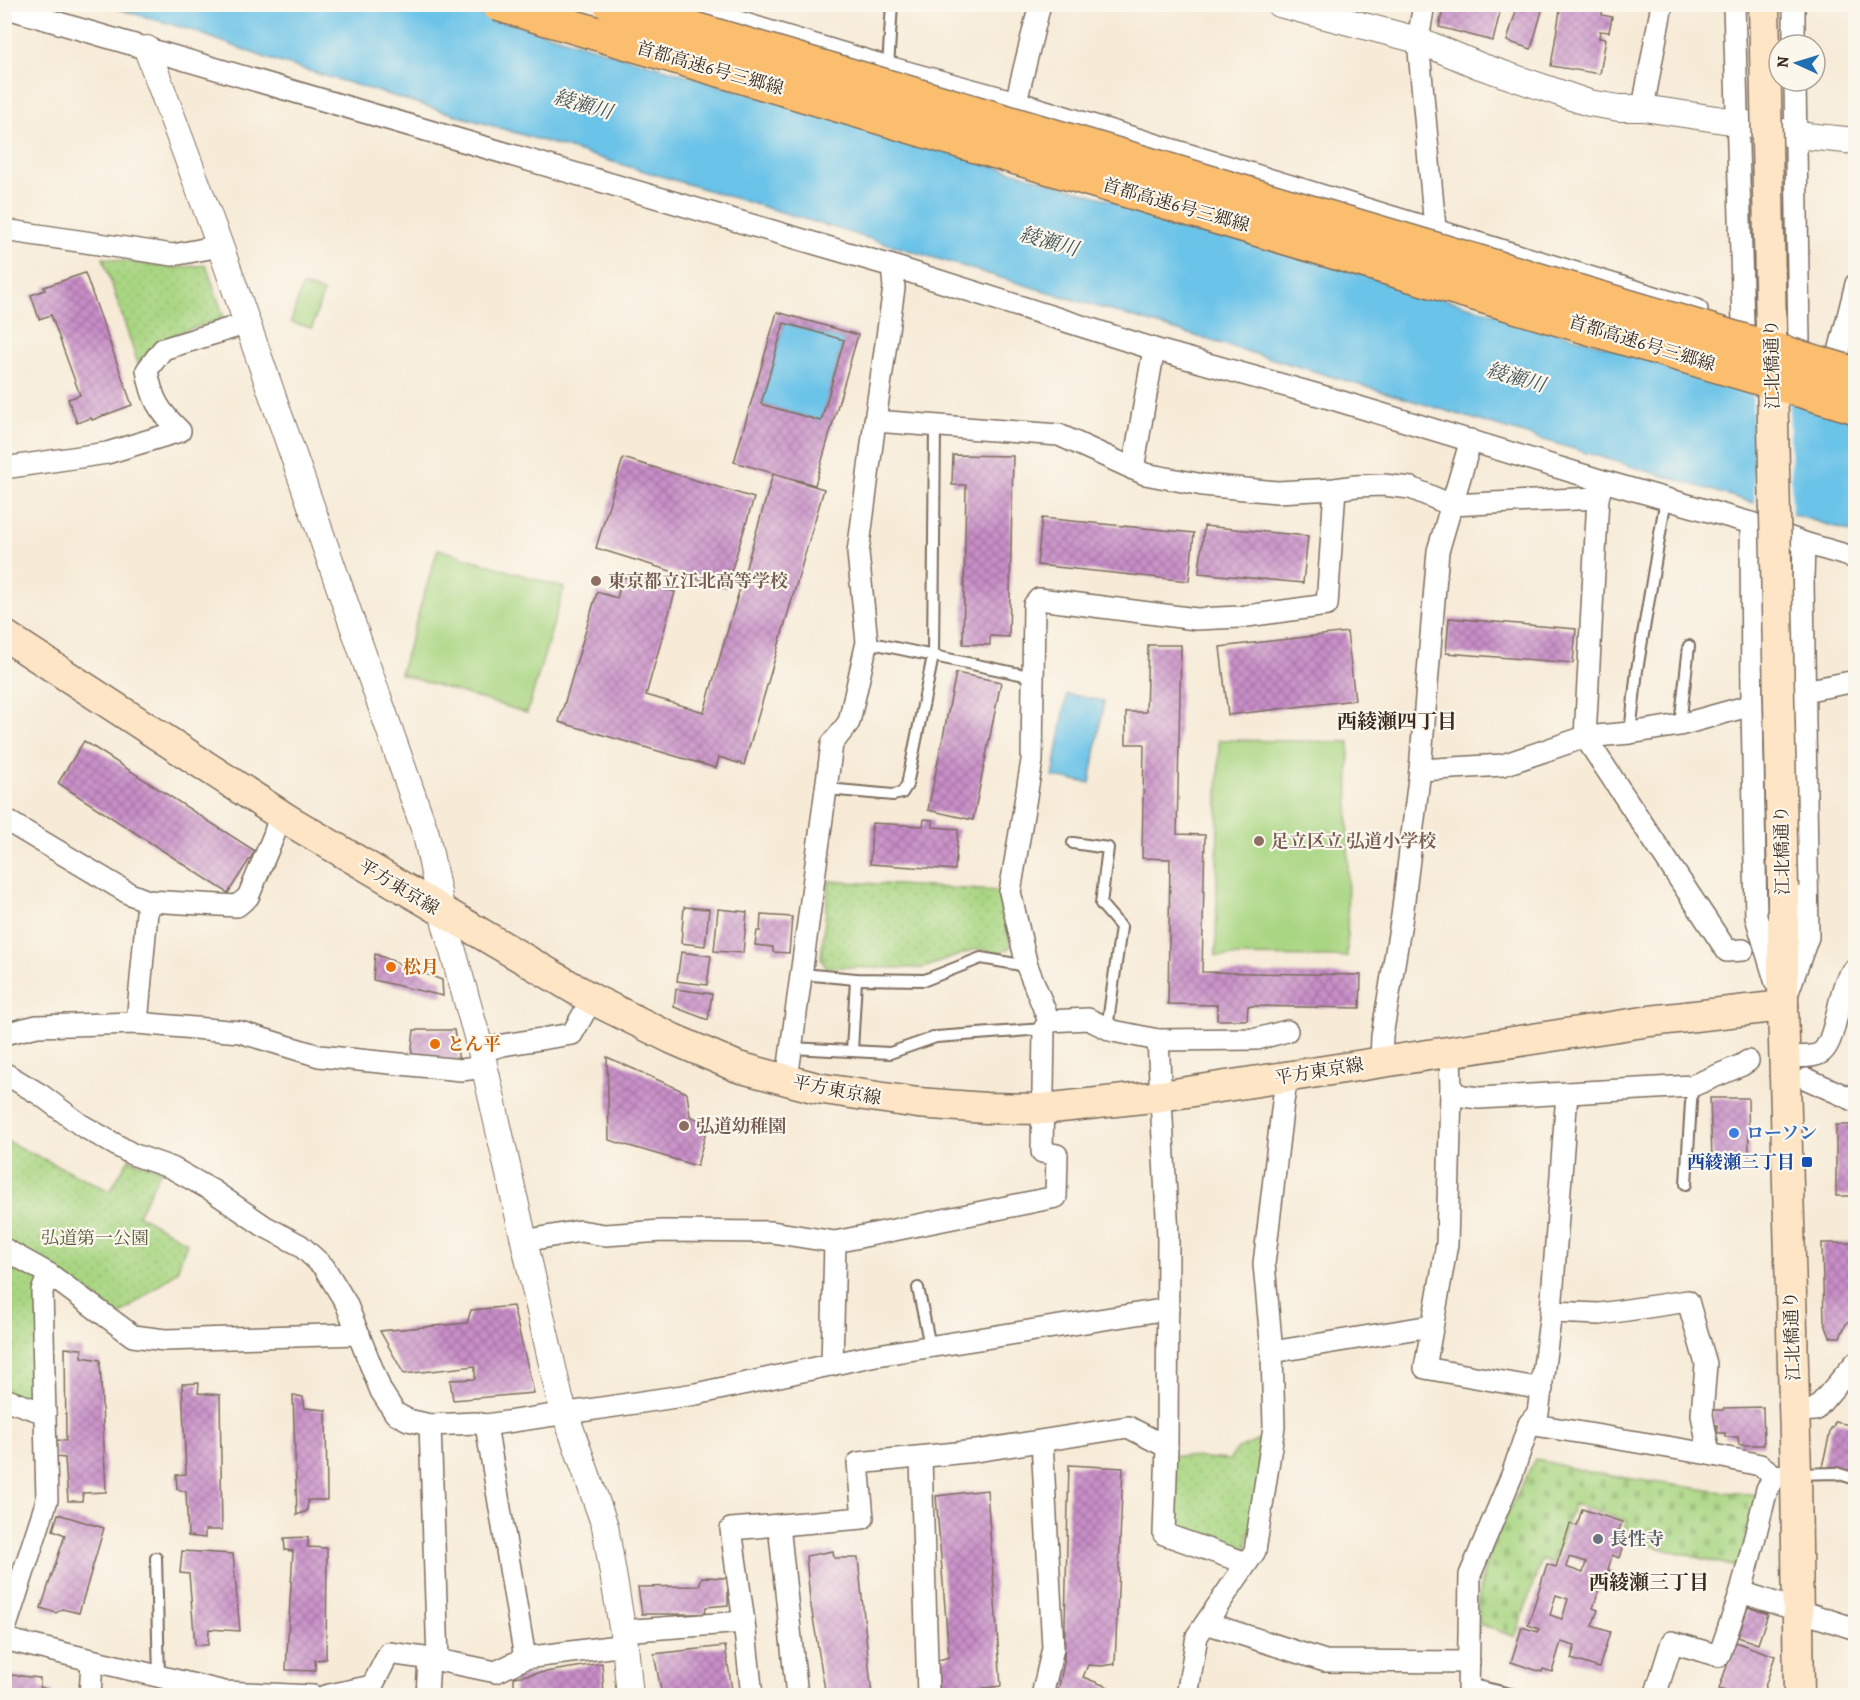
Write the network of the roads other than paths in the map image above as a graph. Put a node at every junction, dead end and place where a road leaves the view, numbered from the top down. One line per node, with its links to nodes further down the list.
1 (497, 4): 33 (highway, 首都高速6号三郷線, bridge)
2 (610, 4): 32 (highway, 首都高速6号三郷線, bridge)
3 (679, 4): 16 (street)
4 (892, 4): 16 (lane)
5 (1040, 4): 18 (street)
6 (1279, 4): 14 (street)
7 (1424, 4): 14 (street)
8 (1662, 4): 19 (street)
9 (1734, 4): 20 (street)
10 (1764, 4): 72 (main road, 江北橋通り, bridge)
11 (1794, 4): 13 (street)
12 (4, 7): 15 (street)
13 (1794, 33)
14 (1418, 40): 19 (street); 23 (street)
15 (147, 49): 25 (street); 26 (street)
16 (888, 67): 18 (street)
17 (1795, 93): 21 (street)
18 (1016, 102): 23 (street)
19 (1642, 108): 20 (street)
20 (1737, 122): 21 (street); 29 (street)
21 (1796, 135): 22 (street); 30 (street)
22 (1856, 141)
23 (1435, 228): 29 (street)
24 (4, 230): 25 (street)
25 (219, 246): 28 (street)
26 (892, 267): 31 (street); 34 (street)
27 (1856, 284): 32 (street)
28 (245, 324): 37 (street); 65 (street)
29 (1743, 324): 30 (street)
30 (1799, 342): 32 (street)
31 (1154, 349): 36 (street); 38 (street)
32 (1850, 361)
33 (1856, 407)
34 (875, 421): 35 (street); 49 (street)
35 (935, 425): 38 (street); 51 (lane)
36 (1471, 441): 40 (street); 42 (street)
37 (4, 468)
38 (1132, 469): 39 (street)
39 (1335, 489): 42 (street); 52 (street)
40 (1600, 489): 41 (street); 42 (street); 58 (street)
41 (1666, 498): 43 (street); 57 (lane)
42 (1451, 505): 59 (street)
43 (1751, 524): 44 (street); 46 (street)
44 (1804, 543): 45 (street); 47 (street)
45 (1856, 558)
46 (1751, 580): 47 (street); 55 (street)
47 (1803, 580): 54 (street)
48 (4, 635): 61 (main road, 平方東京線)
49 (867, 642): 51 (lane); 60 (street)
50 (1689, 646): 56 (lane)
51 (933, 656): 52 (lane); 60 (lane)
52 (1034, 677): 67 (street)
53 (1856, 681): 54 (street)
54 (1804, 691): 72 (street)
55 (1752, 705): 56 (street); 72 (street)
56 (1680, 724): 57 (street)
57 (1630, 733): 58 (street)
58 (1586, 737): 59 (street); 66 (street)
59 (1420, 770): 84 (street)
60 (827, 789): 69 (street)
61 (280, 815): 64 (street); 65 (main road, 平方東京線)
62 (4, 819): 64 (street)
63 (1072, 843): 75 (lane)
64 (148, 901): 73 (street)
65 (442, 912): 71 (main road, 平方東京線); 83 (street)
66 (1743, 950)
67 (1027, 966): 70 (lane); 74 (street)
68 (1856, 968): 82 (street)
69 (802, 974): 70 (lane); 79 (street)
70 (856, 979): 80 (lane)
71 (592, 999): 83 (street); 88 (main road, 平方東京線)
72 (1783, 1006): 81 (main road, 平方東京線); 82 (main road, 江北橋通り)
73 (137, 1023): 77 (street); 83 (street)
74 (1046, 1025): 75 (street); 80 (lane); 95 (street)
75 (1107, 1029): 78 (street)
76 (1287, 1031): 78 (street)
77 (4, 1034)
78 (1158, 1040): 93 (street)
79 (791, 1048): 80 (lane); 88 (street)
80 (852, 1051)
81 (1450, 1052): 84 (main road, 平方東京線); 91 (street)
82 (1784, 1056): 112 (main road, 江北橋通り)
83 (482, 1059): 97 (street)
84 (1381, 1061): 87 (main road, 平方東京線)
85 (1748, 1061): 90 (street)
86 (4, 1073): 105 (street)
87 (1287, 1077): 93 (main road, 平方東京線); 107 (street)
88 (787, 1080): 95 (main road, 平方東京線)
89 (1807, 1080): 94 (street)
90 (1692, 1086): 92 (street); 96 (lane)
91 (1451, 1091): 92 (street); 104 (street)
92 (1567, 1094): 103 (street)
93 (1161, 1096): 95 (main road, 平方東京線); 102 (street)
94 (1856, 1101)
95 (1043, 1109): 98 (street)
96 (1686, 1184)
97 (524, 1241): 98 (street); 114 (street)
98 (835, 1242): 109 (street)
99 (4, 1249): 100 (street)
100 (49, 1274): 105 (street); 113 (street)
101 (918, 1288): 106 (lane)
102 (1168, 1309): 106 (street); 119 (street)
103 (1551, 1312): 110 (street); 120 (street)
104 (1431, 1326): 107 (street); 110 (street)
105 (359, 1334): 116 (street)
106 (930, 1346): 109 (street)
107 (1272, 1352): 126 (street)
108 (1856, 1362): 112 (street)
109 (832, 1365): 114 (street)
110 (1542, 1389): 115 (street)
111 (4, 1399): 113 (street)
112 (1794, 1411): 122 (main road, 江北橋通り)
113 (45, 1413): 132 (street)
114 (565, 1414): 117 (street); 134 (street)
115 (1529, 1424): 120 (street); 138 (street)
116 (429, 1425): 117 (street); 136 (street)
117 (486, 1425): 135 (street)
118 (1041, 1440): 119 (street); 121 (street); 149 (street)
119 (1167, 1448): 126 (street)
120 (1710, 1454): 122 (street)
121 (921, 1457): 124 (street); 148 (street)
122 (1785, 1475): 123 (lane); 127 (street); 128 (main road, 江北橋通り)
123 (1856, 1479)
124 (779, 1525): 129 (street); 147 (street)
125 (156, 1558): 139 (lane)
126 (1246, 1563): 130 (street)
127 (1741, 1592): 128 (street); 152 (street)
128 (1797, 1611): 131 (street); 153 (main road, 江北橋通り)
129 (744, 1622): 134 (street); 146 (street)
130 (1206, 1623): 138 (street); 150 (street)
131 (1856, 1629)
132 (4, 1632)
133 (4, 1639): 137 (street)
134 (624, 1639): 135 (street); 145 (street)
135 (525, 1658): 136 (street)
136 (434, 1660): 143 (street); 144 (street)
137 (92, 1661): 139 (street); 141 (street)
138 (1469, 1662): 140 (street)
139 (159, 1677): 142 (street)
140 (1469, 1690): 151 (lane)
141 (90, 1695)
142 (313, 1695)
143 (325, 1695)
144 (427, 1695)
145 (630, 1695)
146 (752, 1695)
147 (797, 1695)
148 (928, 1695)
149 (1042, 1695)
150 (1187, 1695)
151 (1520, 1695)
152 (1655, 1695)
153 (1799, 1695)

